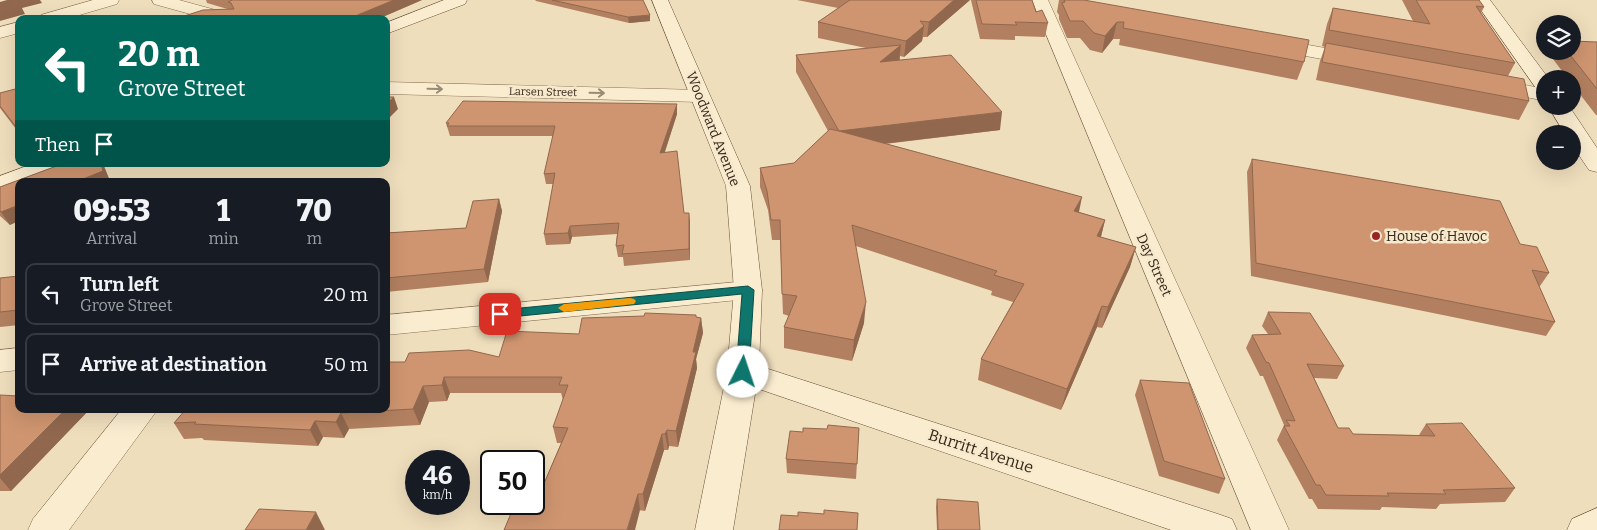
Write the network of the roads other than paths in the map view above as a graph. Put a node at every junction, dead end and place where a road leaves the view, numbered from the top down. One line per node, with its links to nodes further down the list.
1 (111, 0): 7 (street)
2 (160, 0): 8 (street)
3 (460, 0): 9 (street)
4 (660, 0): 18 (street, Woodward Avenue)
5 (1482, 0): 14 (street)
6 (1043, 2): 35 (street, Day Street)
7 (60, 15)
8 (214, 15)
9 (390, 27)
10 (15, 28): 11 (street)
11 (0, 32)
12 (1256, 41): 13 (street)
13 (1380, 64)
14 (1536, 75)
15 (1476, 82): 17 (street)
16 (390, 88): 18 (street, Larsen Street, one-way to 18)
17 (1536, 93)
18 (700, 96): 25 (street, Woodward Avenue)
19 (1564, 115): 20 (street)
20 (1597, 165)
21 (45, 167): 23 (street)
22 (15, 178): 24 (street)
23 (16, 178)
24 (0, 184)
25 (748, 290): 26 (street); 29 (street, Woodward Avenue)
26 (390, 325)
27 (15, 359): 28 (street)
28 (0, 361)
29 (743, 372): 33 (street, Woodward Avenue); 34 (street, Burritt Avenue)
30 (138, 413): 32 (street)
31 (1597, 524): 36 (street)
32 (47, 530)
33 (714, 530)
34 (1218, 530)
35 (1270, 530)
36 (1586, 530)

